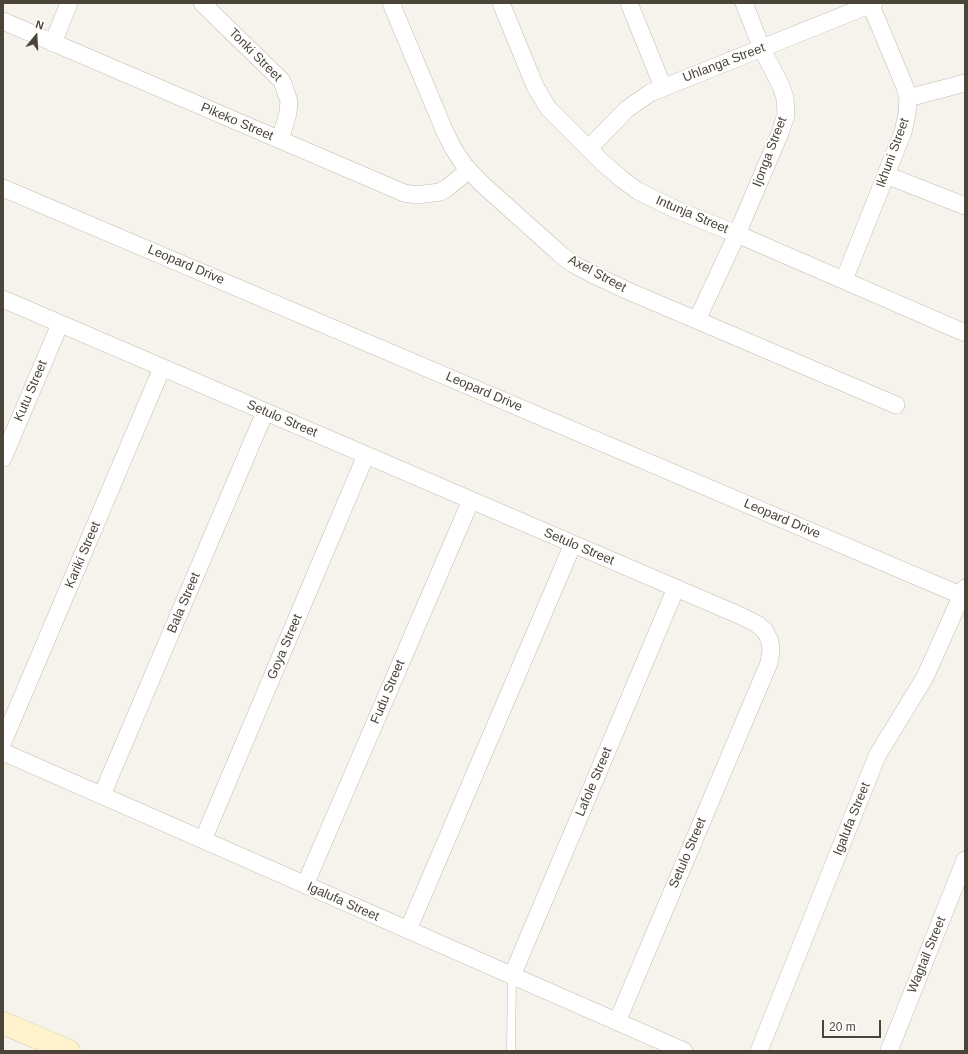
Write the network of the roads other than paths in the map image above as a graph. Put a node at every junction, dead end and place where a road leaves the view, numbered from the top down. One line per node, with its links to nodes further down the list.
1 (69, 3): 9 (street)
2 (202, 3): 14 (street, Tonki Street)
3 (391, 3): 16 (street, Axel Street)
4 (501, 3): 15 (street, Intunja Street)
5 (629, 3): 12 (street)
6 (744, 3): 10 (street, Ijonga Street)
7 (871, 4): 10 (street, Uhlanga Street); 13 (street, Ikhuni Street)
8 (3, 21): 9 (street, Pikeko Street)
9 (53, 43): 14 (street, Pikeko Street)
10 (762, 49): 12 (street, Uhlanga Street); 20 (street, Ijonga Street)
11 (965, 83): 13 (street)
12 (663, 87): 15 (street, Uhlanga Street)
13 (908, 98): 17 (street, Ikhuni Street)
14 (280, 140): 16 (street, Pikeko Street)
15 (589, 148): 20 (street, Intunja Street)
16 (469, 170): 23 (street, Axel Street)
17 (886, 175): 19 (street); 21 (street, Ikhuni Street)
18 (3, 188): 34 (street, Leopard Drive)
19 (965, 206)
20 (737, 234): 21 (street, Intunja Street); 23 (street, Ijonga Street)
21 (844, 280): 25 (street, Intunja Street)
22 (3, 299): 24 (street, Setulo Street)
23 (697, 320): 27 (street, Axel Street)
24 (60, 324): 26 (street, Setulo Street); 30 (street, Kutu Street)
25 (965, 333)
26 (162, 368): 28 (street, Setulo Street); 35 (street, Kariki Street)
27 (896, 405)
28 (265, 412): 29 (street, Setulo Street); 37 (street, Bala Street)
29 (366, 455): 31 (street, Setulo Street); 38 (street, Goya Street)
30 (3, 458)
31 (471, 500): 32 (street, Setulo Street); 40 (street, Fudu Street)
32 (573, 544): 33 (street, Setulo Street); 41 (street)
33 (676, 588): 42 (street, Lafole Street); 43 (street, Setulo Street)
34 (964, 593): 48 (street, Igalufa Street)
35 (3, 742)
36 (3, 752): 37 (street, Igalufa Street)
37 (102, 795): 38 (street, Igalufa Street)
38 (203, 840): 40 (street, Igalufa Street)
39 (965, 860): 49 (street, Wagtail Street)
40 (305, 885): 41 (street, Igalufa Street)
41 (408, 930): 42 (street, Igalufa Street)
42 (512, 976): 43 (street, Igalufa Street); 46 (lane)
43 (617, 1022): 47 (street, Igalufa Street)
44 (3, 1023): 45 (main road)
45 (69, 1051)
46 (511, 1051)
47 (684, 1051)
48 (759, 1051)
49 (888, 1051)

